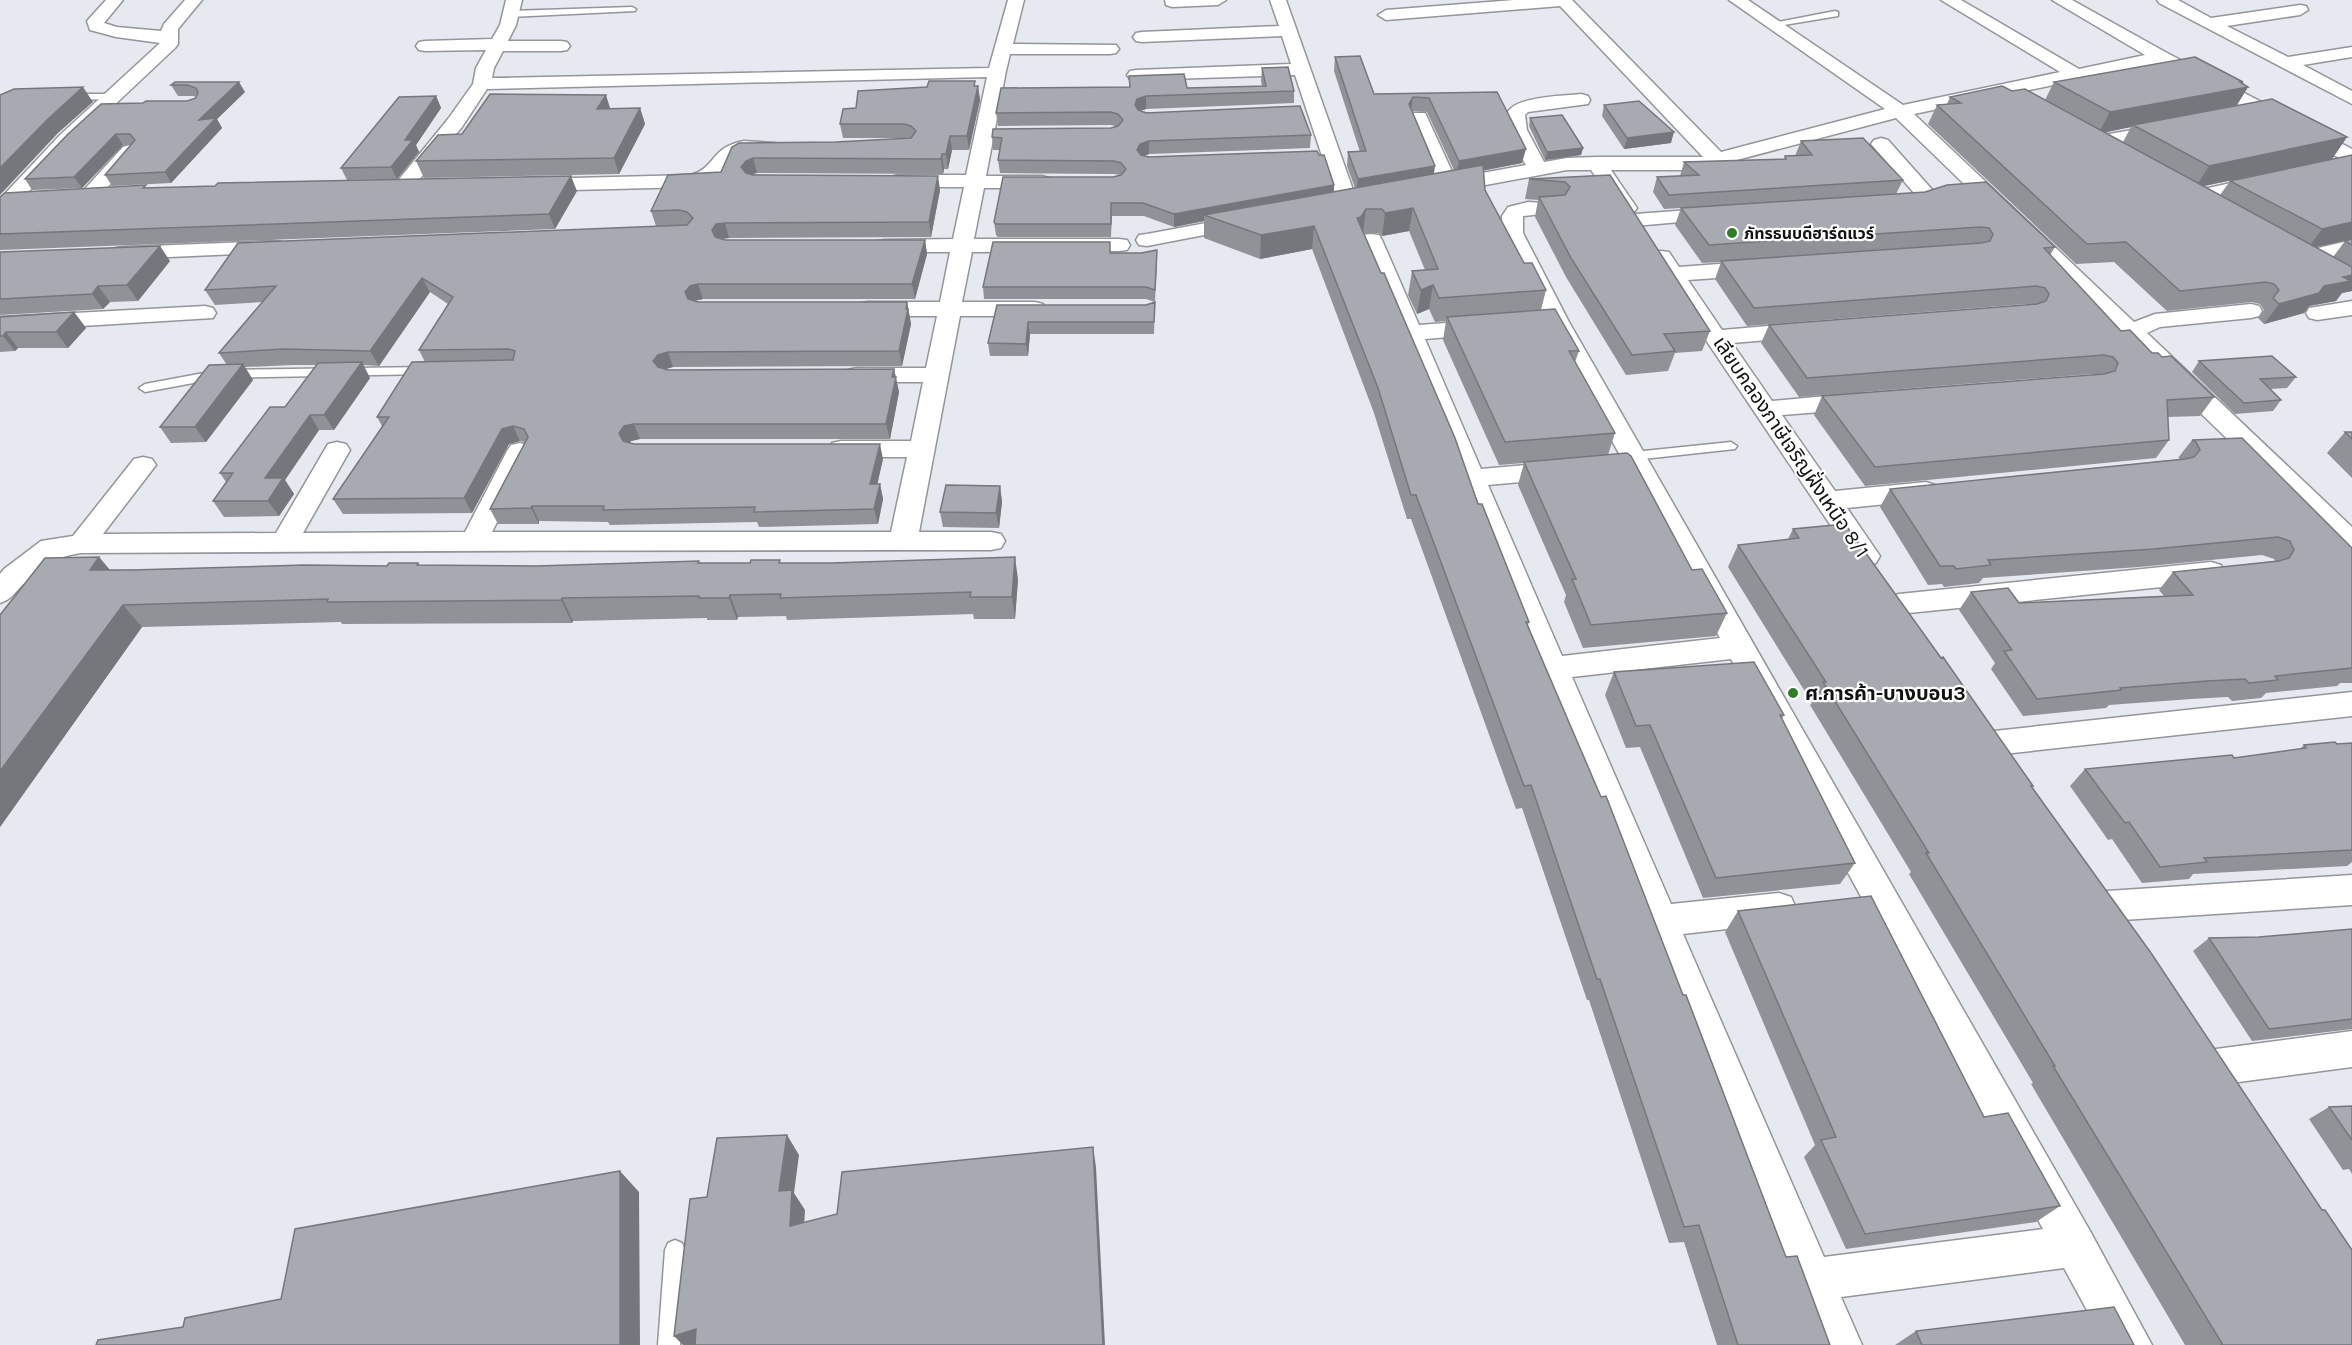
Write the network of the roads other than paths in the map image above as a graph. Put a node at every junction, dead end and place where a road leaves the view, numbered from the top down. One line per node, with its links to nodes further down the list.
1 (115, 0): 20 (street)
2 (194, 0): 20 (street)
3 (1016, 0): 25 (street)
4 (1218, 0): 11 (street)
5 (1278, 0): 19 (street)
6 (1564, 0): 16 (street); 59 (street)
7 (1737, 0): 18 (street)
8 (1949, 0): 32 (street)
9 (2060, 0): 28 (street)
10 (2165, 0): 17 (street)
11 (1172, 2)
12 (512, 7): 13 (lane); 22 (street)
13 (632, 9)
14 (2300, 10): 17 (street)
15 (1835, 14): 18 (lane)
16 (1386, 15)
17 (2209, 23): 29 (street)
18 (1772, 24): 44 (street)
19 (1289, 31): 21 (street); 30 (street)
20 (168, 37): 39 (street)
21 (1142, 37)
22 (496, 45): 23 (street); 24 (street); 33 (street)
23 (425, 46)
24 (561, 46)
25 (1003, 49): 26 (street); 34 (street)
26 (1110, 49)
27 (2352, 52): 29 (street)
28 (2161, 57): 32 (street); 42 (street)
29 (2285, 63): 37 (street)
30 (1302, 69): 31 (street); 41 (street)
31 (1136, 75)
32 (2077, 75): 35 (street)
33 (482, 84): 34 (street); 71 (street)
34 (998, 84): 49 (street)
35 (2003, 90): 40 (street); 44 (street)
36 (67, 97): 39 (lane)
37 (2352, 98)
38 (1581, 100): 63 (street)
39 (115, 101): 83 (street)
40 (2032, 106)
41 (1316, 110): 43 (street); 55 (street)
42 (2266, 110): 46 (street); 57 (street)
43 (1293, 111)
44 (1900, 111): 59 (street); 113 (street)
45 (1418, 117): 69 (street)
46 (2233, 117)
47 (2188, 125): 51 (street)
48 (2079, 132): 51 (street)
49 (984, 134): 50 (street); 66 (street)
50 (1008, 134)
51 (2098, 142): 58 (street)
52 (1881, 144): 82 (street)
53 (791, 146): 68 (street)
54 (130, 151): 76 (street)
55 (1331, 155): 56 (street); 81 (street)
56 (1308, 156)
57 (2352, 157)
58 (2127, 159)
59 (1717, 160): 60 (street)
60 (1596, 163): 63 (street); 89 (street, เลียบคลองภาษีเจริญฝั่งเหนือ 8/1)
61 (2352, 163): 62 (street)
62 (2329, 168)
63 (1538, 169): 69 (street)
64 (2283, 178): 78 (street)
65 (883, 181): 66 (street)
66 (975, 182): 67 (street); 92 (street)
67 (1056, 182)
68 (514, 185)
69 (1448, 186): 74 (street)
70 (2174, 186): 78 (street)
71 (404, 187): 72 (street); 73 (street)
72 (426, 187)
73 (380, 188)
74 (1425, 190)
75 (113, 195): 76 (street)
76 (89, 196): 77 (street)
77 (67, 197)
78 (2192, 197): 87 (street)
79 (33, 199): 83 (street)
80 (1370, 200): 81 (street)
81 (1348, 204): 84 (street)
82 (1882, 204)
83 (6, 205)
84 (1325, 208)
85 (1553, 208): 111 (street)
86 (1741, 213): 89 (street)
87 (2223, 214)
88 (1258, 220): 90 (street)
89 (1635, 220): 102 (street, เลียบคลองภาษีเจริญฝั่งเหนือ 8/1)
90 (1147, 240)
91 (1371, 240): 114 (street)
92 (962, 245): 93 (street); 95 (street); 105 (street)
93 (1119, 245)
94 (297, 246): 98 (street)
95 (869, 246)
96 (2352, 246): 99 (street)
97 (2285, 247): 99 (street)
98 (107, 254)
99 (2306, 258): 101 (street)
100 (1780, 266): 102 (street)
101 (2326, 270)
102 (1672, 274): 115 (street, เลียบคลองภาษีเจริญฝั่งเหนือ 8/1)
103 (2352, 308): 109 (street)
104 (844, 309): 105 (street)
105 (950, 309): 106 (street); 118 (street)
106 (1054, 309)
107 (2251, 311): 113 (street)
108 (205, 313): 110 (street)
109 (2317, 313)
110 (0, 324)
111 (1536, 324): 114 (street); 127 (street)
112 (1823, 328): 115 (street)
113 (2131, 332): 136 (street)
114 (1411, 333): 129 (street)
115 (1716, 337): 121 (street, เลียบคลองภาษีเจริญฝั่งเหนือ 8/1)
116 (445, 371): 119 (lane)
117 (828, 375): 118 (street)
118 (936, 375): 124 (street)
119 (145, 388)
120 (1882, 399): 121 (street)
121 (1765, 409): 131 (street, เลียบคลองภาษีเจริญฝั่งเหนือ 8/1)
122 (1731, 446): 127 (lane)
123 (816, 449): 124 (street)
124 (921, 449): 135 (street)
125 (337, 450): 134 (street)
126 (520, 451): 132 (street)
127 (1619, 464): 129 (street); 142 (street)
128 (143, 465): 137 (street)
129 (1472, 478): 143 (street)
130 (1946, 489): 131 (street)
131 (1828, 501): 139 (street, เลียบคลองภาษีเจริญฝั่งเหนือ 8/1)
132 (474, 541): 134 (street); 135 (street)
133 (991, 541): 135 (street)
134 (284, 542): 137 (street)
135 (903, 542)
136 (2352, 543)
137 (81, 544): 140 (street)
138 (2239, 569): 139 (street)
139 (1888, 588): 141 (street, เลียบคลองภาษีเจริญฝั่งเหนือ 8/1)
140 (0, 593)
141 (1919, 634)
142 (1740, 648): 143 (street); 147 (street)
143 (1553, 669): 150 (street)
144 (2352, 704): 145 (street)
145 (2014, 771)
146 (2352, 890): 151 (street)
147 (1880, 897): 148 (street); 154 (street)
148 (1845, 901)
149 (1810, 904): 150 (street)
150 (1660, 921): 156 (street)
151 (2126, 935)
152 (2352, 1049): 153 (street)
153 (2219, 1070)
154 (2075, 1246): 156 (street); 159 (street)
155 (675, 1250): 157 (lane)
156 (1812, 1280): 158 (street)
157 (669, 1345)
158 (1840, 1345)
159 (2130, 1345)

